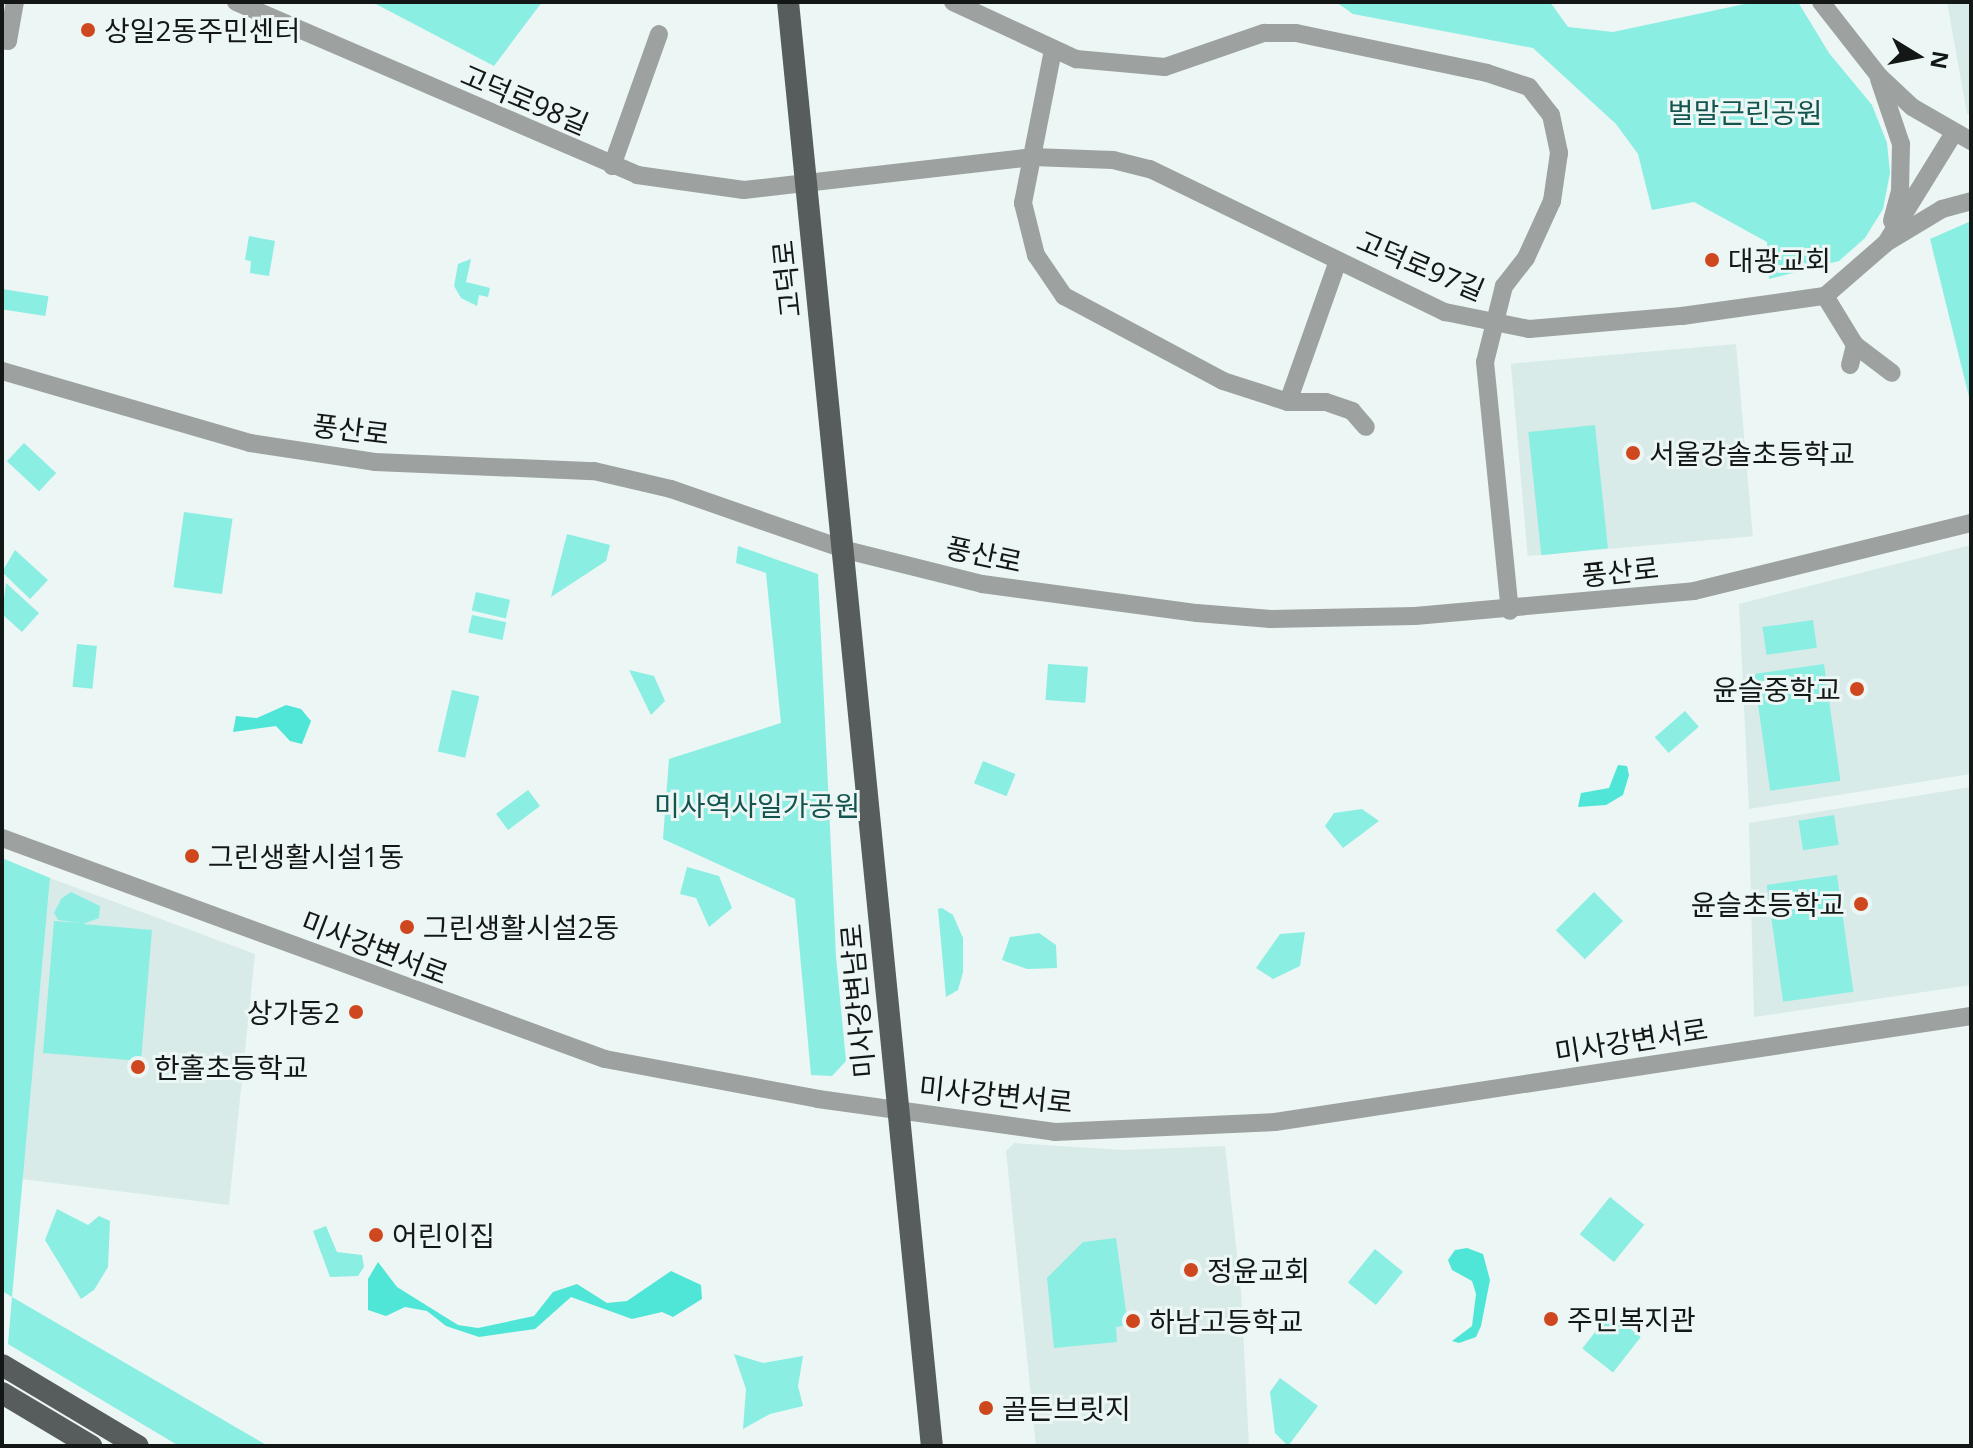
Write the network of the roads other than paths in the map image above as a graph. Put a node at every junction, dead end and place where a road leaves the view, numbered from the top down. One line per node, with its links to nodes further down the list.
1 (15, 2): 7 (street)
2 (236, 2): 12 (street, 고덕로98길)
3 (788, 2): 13 (main road, 고덕로)
4 (953, 2): 8 (street)
5 (1821, 2): 9 (street)
6 (659, 34): 12 (street)
7 (2, 40)
8 (1053, 50): 11 (street); 18 (street)
9 (1879, 76): 10 (street); 15 (street)
10 (1962, 137): 15 (street)
11 (1033, 157): 13 (street, 고덕로97길); 16 (street, 고덕로97길); 23 (street)
12 (612, 166): 13 (street, 고덕로98길)
13 (806, 182): 26 (main road, 고덕로)
14 (1971, 201): 15 (street)
15 (1886, 243): 17 (street)
16 (1338, 261): 18 (street, 고덕로97길); 23 (street)
17 (1825, 296): 18 (street, 고덕로97길); 19 (street)
18 (1496, 325): 27 (street)
19 (1855, 345): 20 (street); 22 (street)
20 (1850, 365)
21 (2, 371): 26 (street, 풍산로)
22 (1892, 373)
23 (1288, 402): 24 (street)
24 (1366, 427)
25 (1971, 523): 27 (street, 풍산로)
26 (846, 550): 27 (street, 풍산로); 30 (main road, 미사강변남로)
27 (1510, 611)
28 (2, 838): 30 (street, 미사강변서로)
29 (1971, 1016): 30 (street, 미사강변서로)
30 (899, 1111): 35 (main road, 미사강변남로)
31 (2, 1365): 34 (main road)
32 (2, 1393): 33 (main road)
33 (91, 1446)
34 (138, 1446)
35 (932, 1446)

